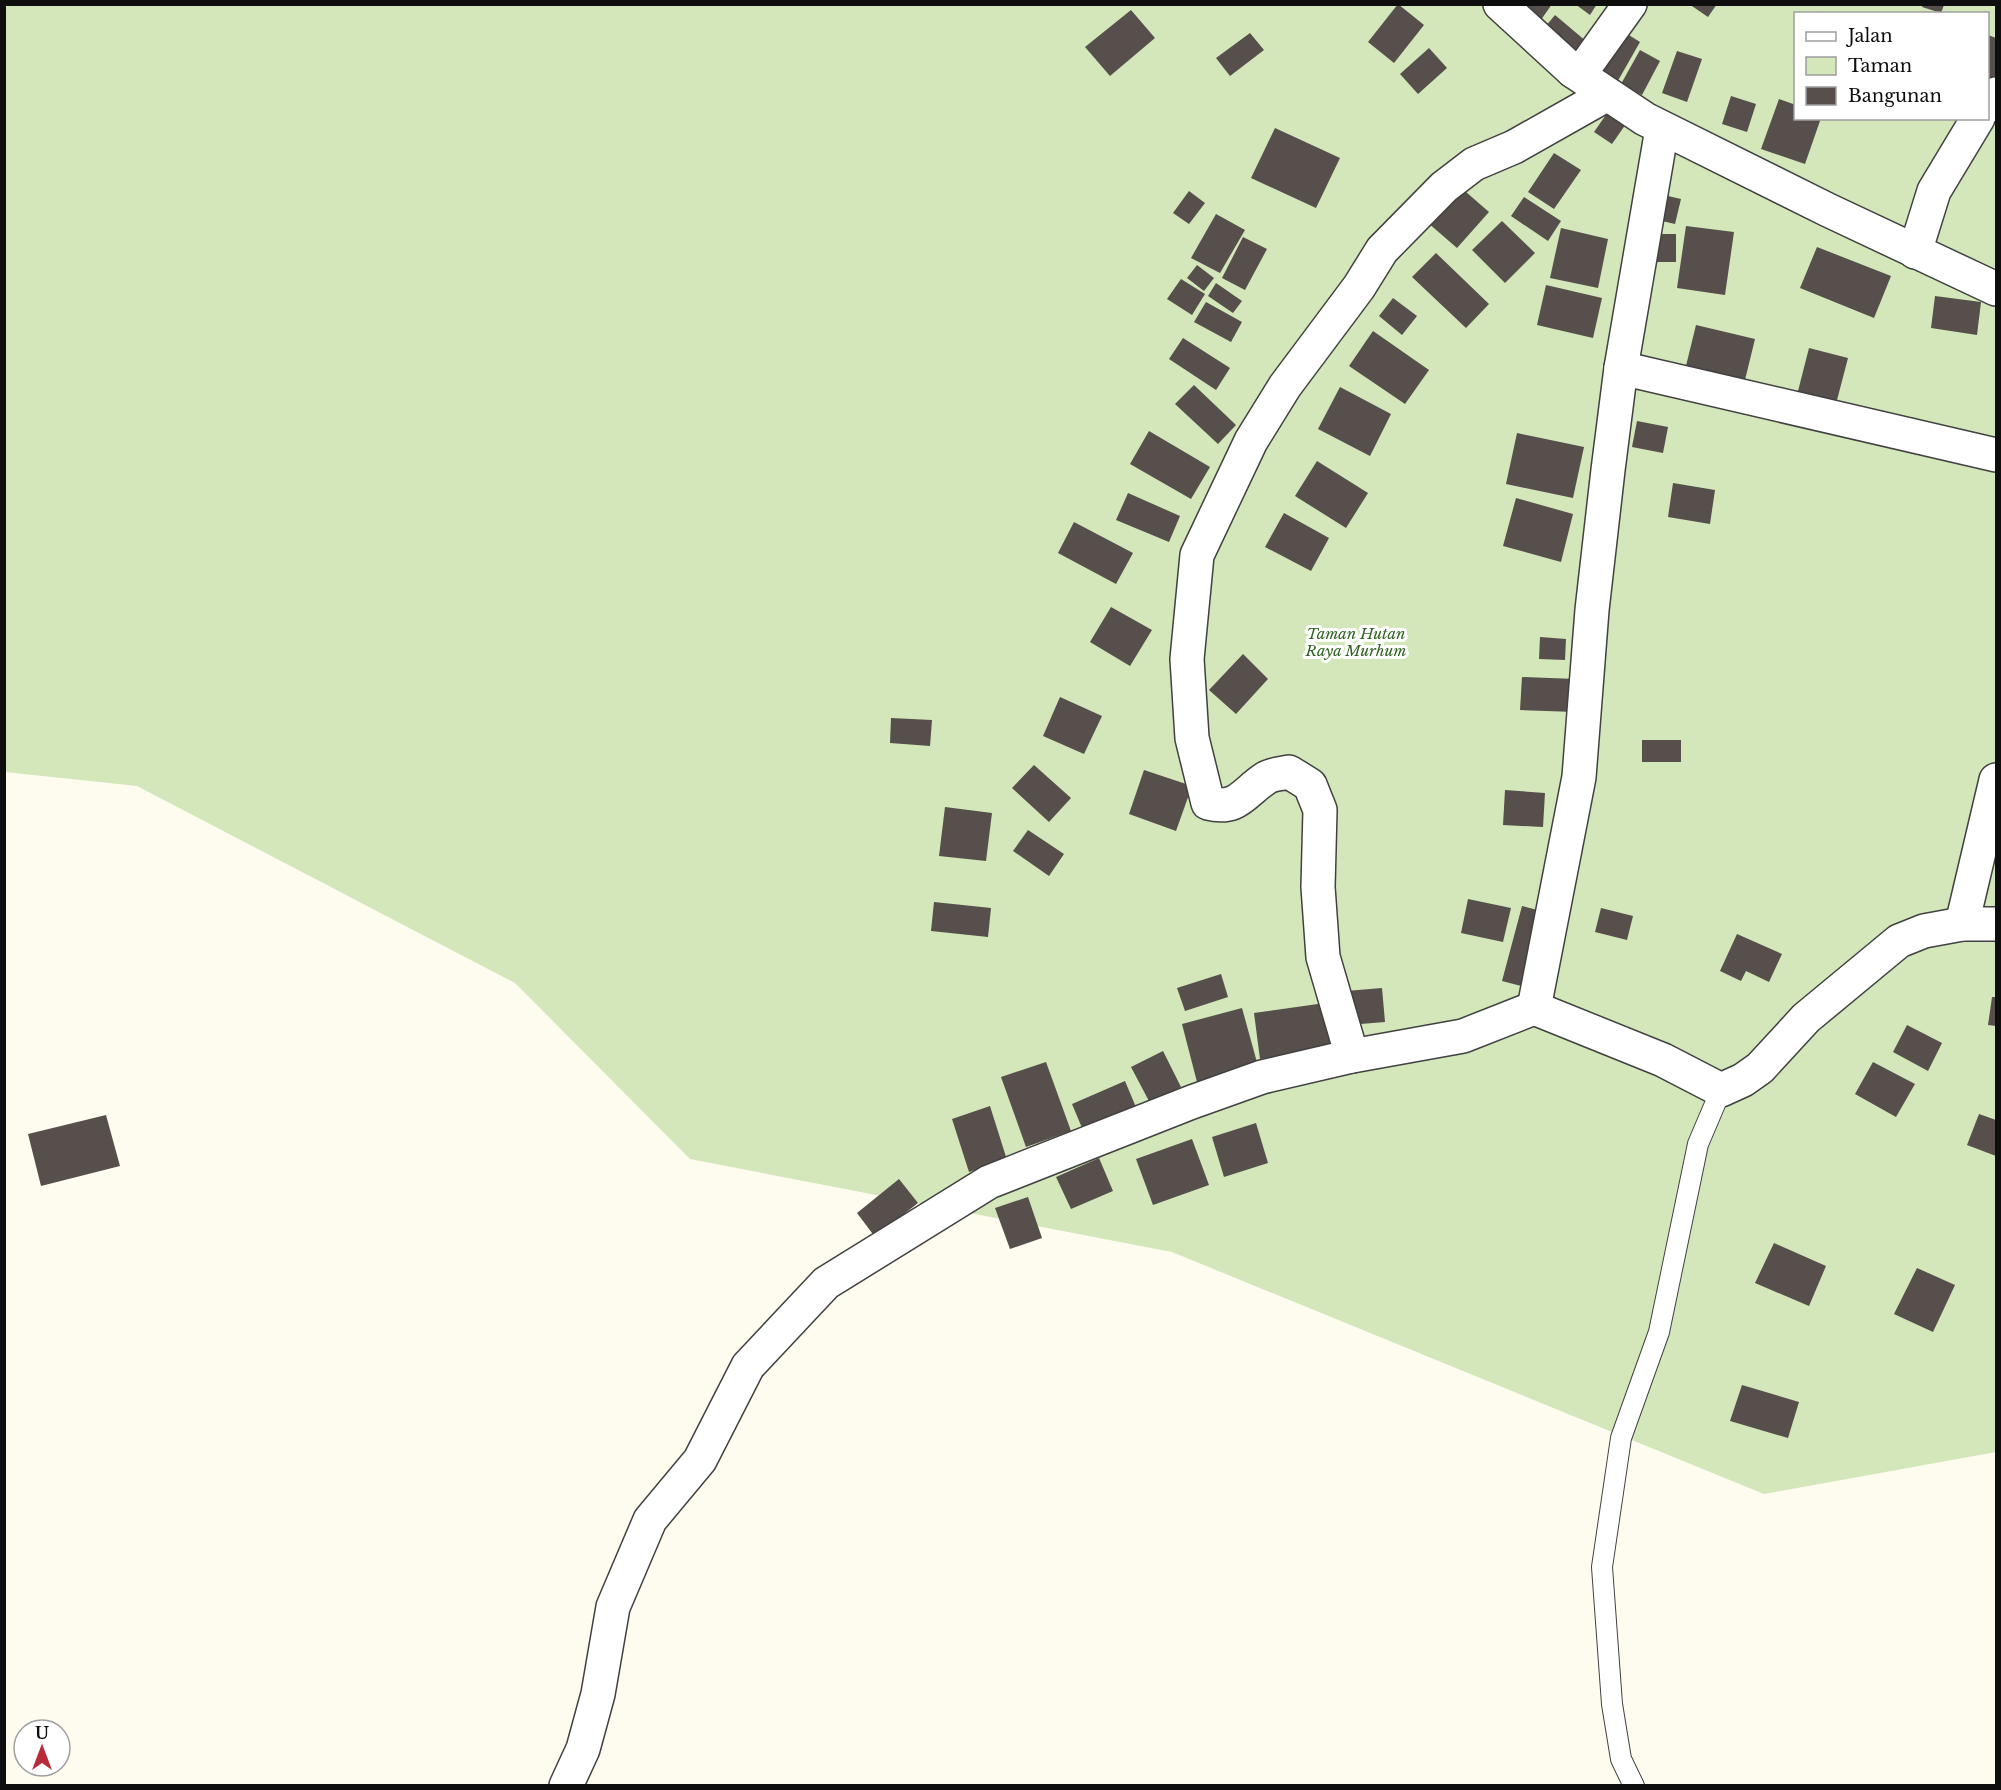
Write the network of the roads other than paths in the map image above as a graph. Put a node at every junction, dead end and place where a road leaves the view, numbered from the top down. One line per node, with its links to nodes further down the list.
1 (1500, 4): 3 (street)
2 (1630, 4): 3 (street)
3 (1573, 71): 4 (street)
4 (1606, 95): 6 (street); 15 (street)
5 (1977, 120): 7 (street)
6 (1662, 129): 7 (street); 9 (street)
7 (1915, 252): 8 (street)
8 (1996, 289)
9 (1621, 368): 10 (street); 14 (street)
10 (1996, 455)
11 (1996, 780): 12 (street)
12 (1962, 924): 13 (street); 16 (street)
13 (1996, 924)
14 (1534, 1008): 15 (street); 16 (street)
15 (1352, 1056): 17 (street)
16 (1721, 1090): 18 (lane)
17 (566, 1785)
18 (1634, 1785)

